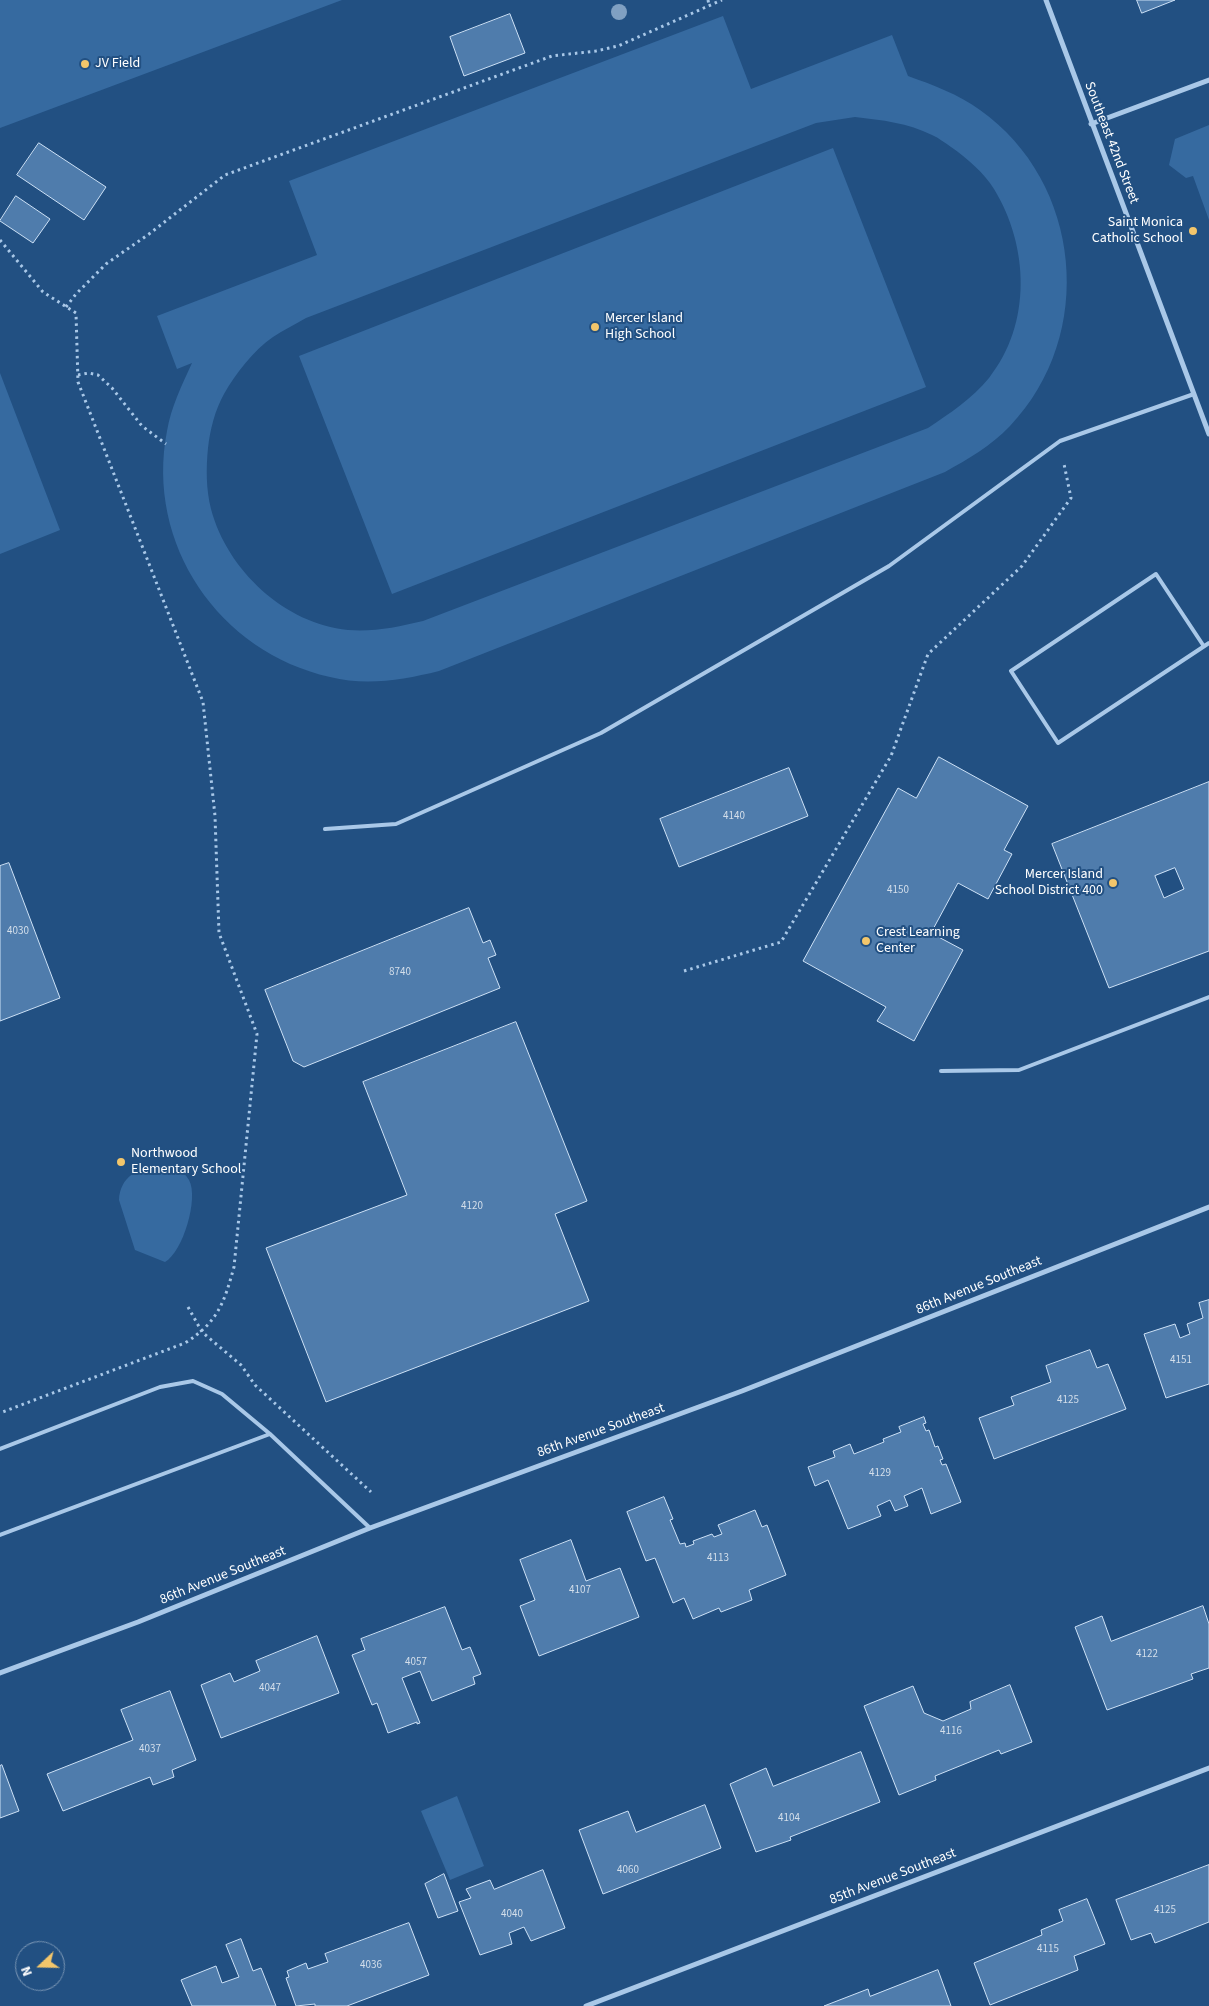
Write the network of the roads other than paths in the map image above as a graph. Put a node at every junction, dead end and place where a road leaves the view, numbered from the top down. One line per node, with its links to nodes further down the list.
1 (1046, 0): 3 (street, Southeast 42nd Street)
2 (1209, 80): 3 (street)
3 (1092, 124): 4 (street, Southeast 42nd Street)
4 (1194, 394): 5 (street, Southeast 42nd Street); 8 (lane)
5 (1209, 434)
6 (1209, 643): 7 (lane)
7 (1203, 645): 7 (lane)
8 (325, 829)
9 (1209, 997): 10 (lane)
10 (941, 1070)
11 (1209, 1207): 14 (street, 86th Avenue Southeast)
12 (270, 1434): 13 (lane); 14 (lane); 15 (lane)
13 (0, 1449)
14 (370, 1528): 16 (street, 86th Avenue Southeast)
15 (0, 1535)
16 (0, 1673)
17 (1209, 1768): 18 (street, 85th Avenue Southeast)
18 (586, 2006)

